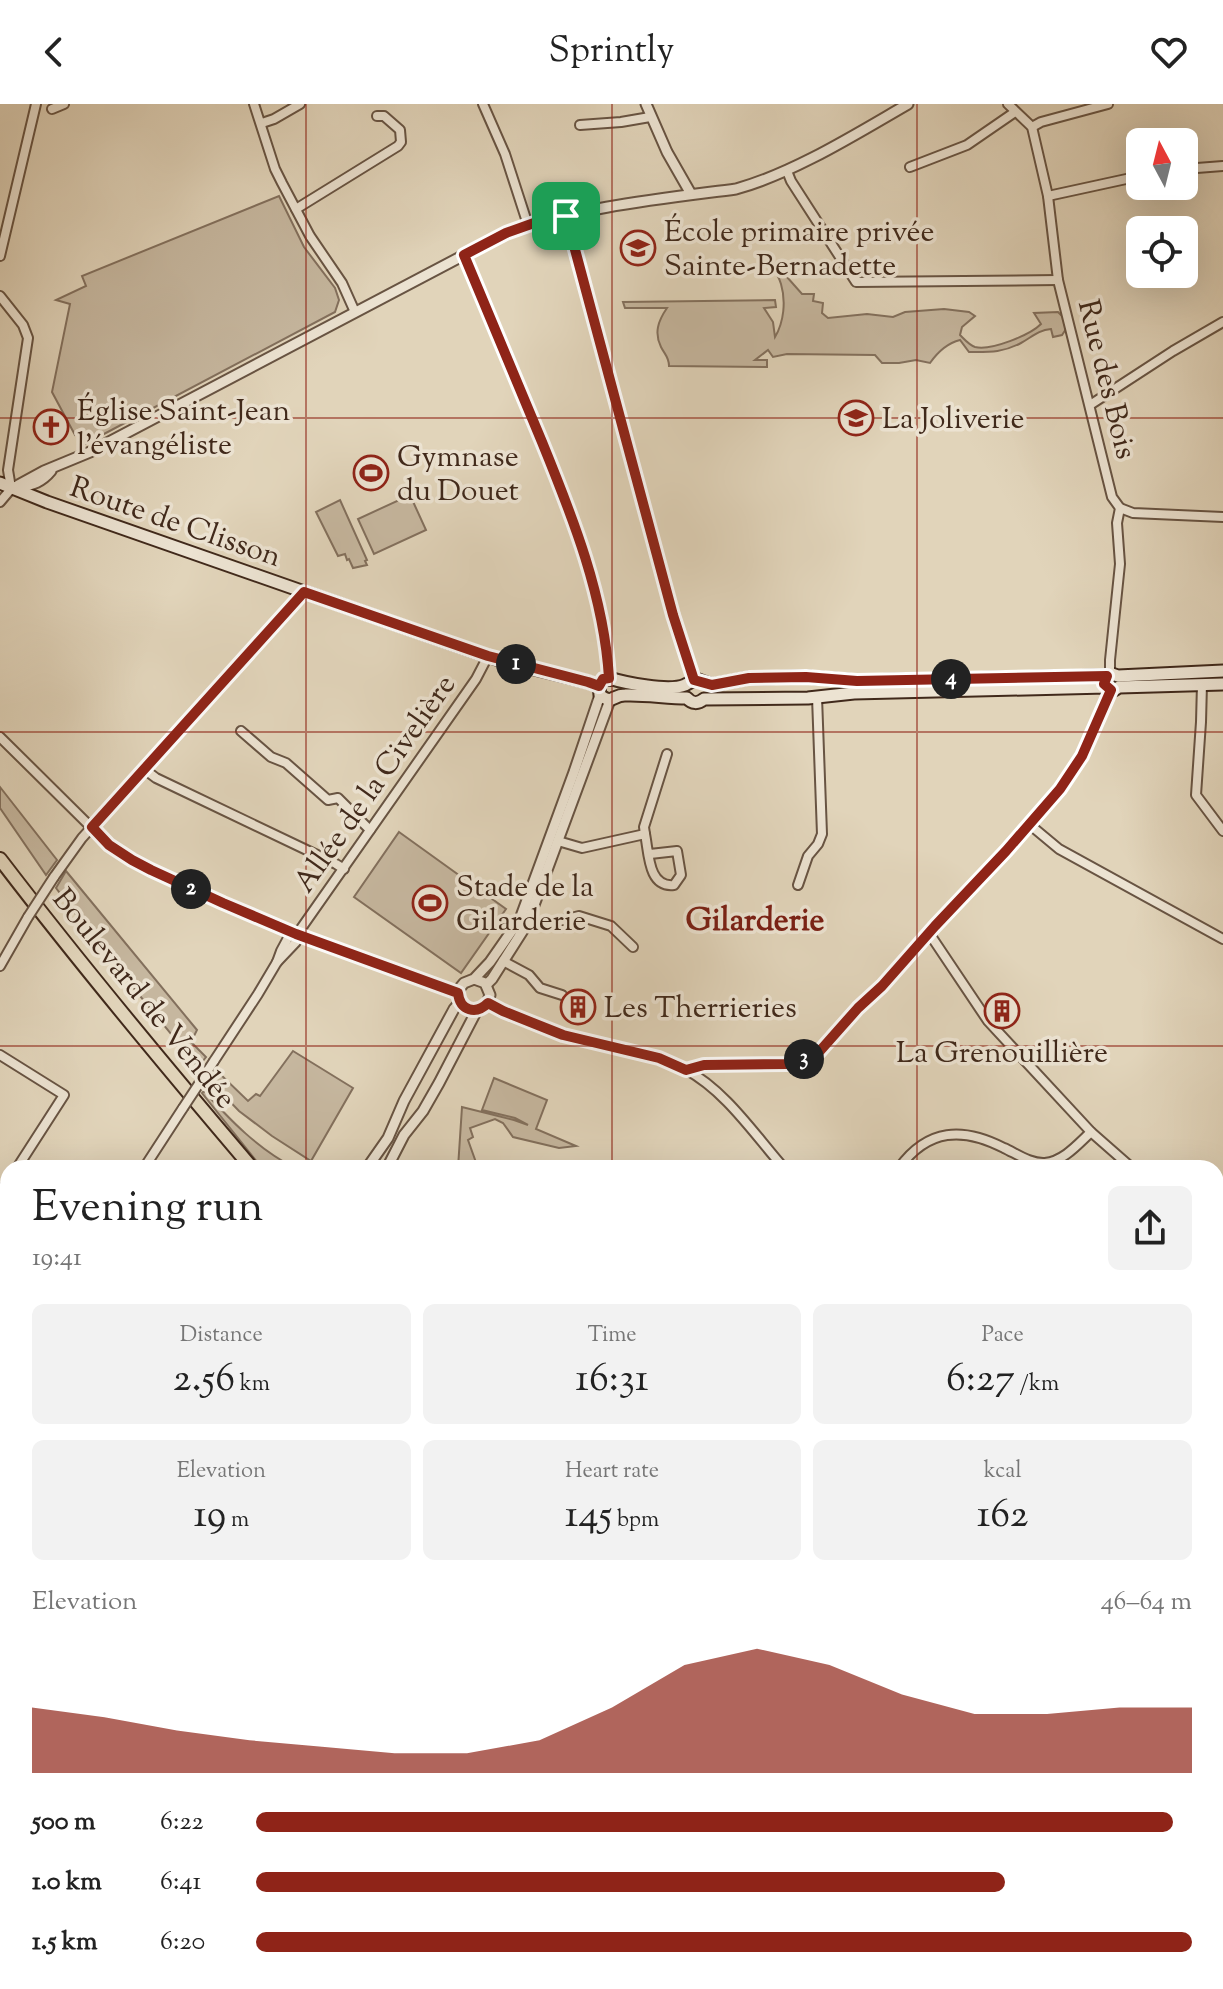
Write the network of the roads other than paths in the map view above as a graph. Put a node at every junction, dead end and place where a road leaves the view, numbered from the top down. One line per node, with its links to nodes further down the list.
1 (36, 104): 28 (street)
2 (64, 104): 10 (street)
3 (254, 104): 14 (street)
4 (300, 104): 14 (street)
5 (483, 104): 26 (street)
6 (646, 104): 13 (street)
7 (908, 104): 20 (street)
8 (1008, 104): 11 (street)
9 (1108, 104): 16 (street)
10 (52, 109)
11 (1015, 112): 16 (street); 18 (street)
12 (377, 116): 24 (street)
13 (650, 117): 15 (street); 22 (street)
14 (262, 123): 24 (street)
15 (580, 125)
16 (1032, 127): 23 (street, Rue des Bois)
17 (1223, 166): 19 (street)
18 (910, 167)
19 (1198, 168)
20 (787, 171): 22 (street); 29 (street)
21 (1126, 179): 23 (street)
22 (686, 195): 25 (street)
23 (1048, 196): 29 (street, Rue des Bois)
24 (296, 209): 31 (street)
25 (566, 216): 26 (street); 43 (street)
26 (528, 225): 27 (street)
27 (464, 255): 31 (street); 41 (street)
28 (0, 256)
29 (1058, 280): 33 (street, Rue des Bois)
30 (0, 296): 34 (street)
31 (355, 312): 34 (street)
32 (1223, 322): 33 (street)
33 (1090, 405): 36 (street, Rue des Bois)
34 (3, 487): 35 (street); 38 (main road, Route de Clisson)
35 (0, 502)
36 (1120, 508): 37 (street); 42 (street, Rue des Bois)
37 (1223, 517)
38 (304, 592): 39 (main road, Route de Clisson); 53 (street)
39 (488, 656): 46 (main road, Route de Clisson); 56 (street, Allée de la Civelière)
40 (1223, 671): 42 (main road)
41 (613, 680): 43 (main road); 46 (main road); 46 (main road)
42 (1112, 682): 43 (main road); 44 (main road); 47 (main road); 54 (street, Rue des Bois)
43 (695, 683): 48 (main road); 49 (main road)
44 (1202, 684): 45 (main road); 57 (street)
45 (1223, 684)
46 (607, 694): 48 (main road, Route de Clisson); 59 (street); 71 (street)
47 (817, 697): 49 (main road); 63 (street)
48 (687, 698): 49 (main road, Route de Clisson)
49 (704, 699)
50 (241, 731): 56 (street)
51 (0, 737): 55 (street)
52 (667, 754): 58 (street)
53 (144, 769): 55 (street); 62 (street)
54 (1029, 824): 65 (street, Rue des Bois); 67 (street)
55 (92, 827): 66 (street); 70 (street, bridge)
56 (370, 830): 62 (street, Allée de la Civelière)
57 (1223, 831)
58 (645, 834): 59 (street); 60 (street)
59 (558, 841): 64 (street)
60 (650, 854): 60 (street)
61 (0, 859): 82 (main road, Boulevard de Vendée)
62 (344, 869): 66 (street, Allée de la Civelière)
63 (798, 885)
64 (527, 924): 68 (street); 69 (street)
65 (929, 933): 78 (street, Rue des Bois); 79 (street)
66 (296, 934): 74 (street); 81 (street, Allée de la Civelière, bridge)
67 (1223, 939)
68 (633, 947)
69 (503, 961): 72 (street); 73 (street)
70 (0, 966)
71 (474, 979): 72 (street); 74 (street)
72 (486, 985): 75 (street)
73 (562, 995)
74 (459, 998): 76 (street); 83 (street)
75 (488, 1003): 76 (street); 78 (street)
76 (477, 1010): 84 (street)
77 (0, 1055): 80 (street)
78 (686, 1070): 85 (street)
79 (1091, 1132): 88 (street); 89 (street)
80 (22, 1160)
81 (149, 1160)
82 (245, 1160)
83 (373, 1160)
84 (391, 1160)
85 (777, 1160)
86 (905, 1160): 87 (street)
87 (1027, 1160)
88 (1054, 1160)
89 (1123, 1160)

